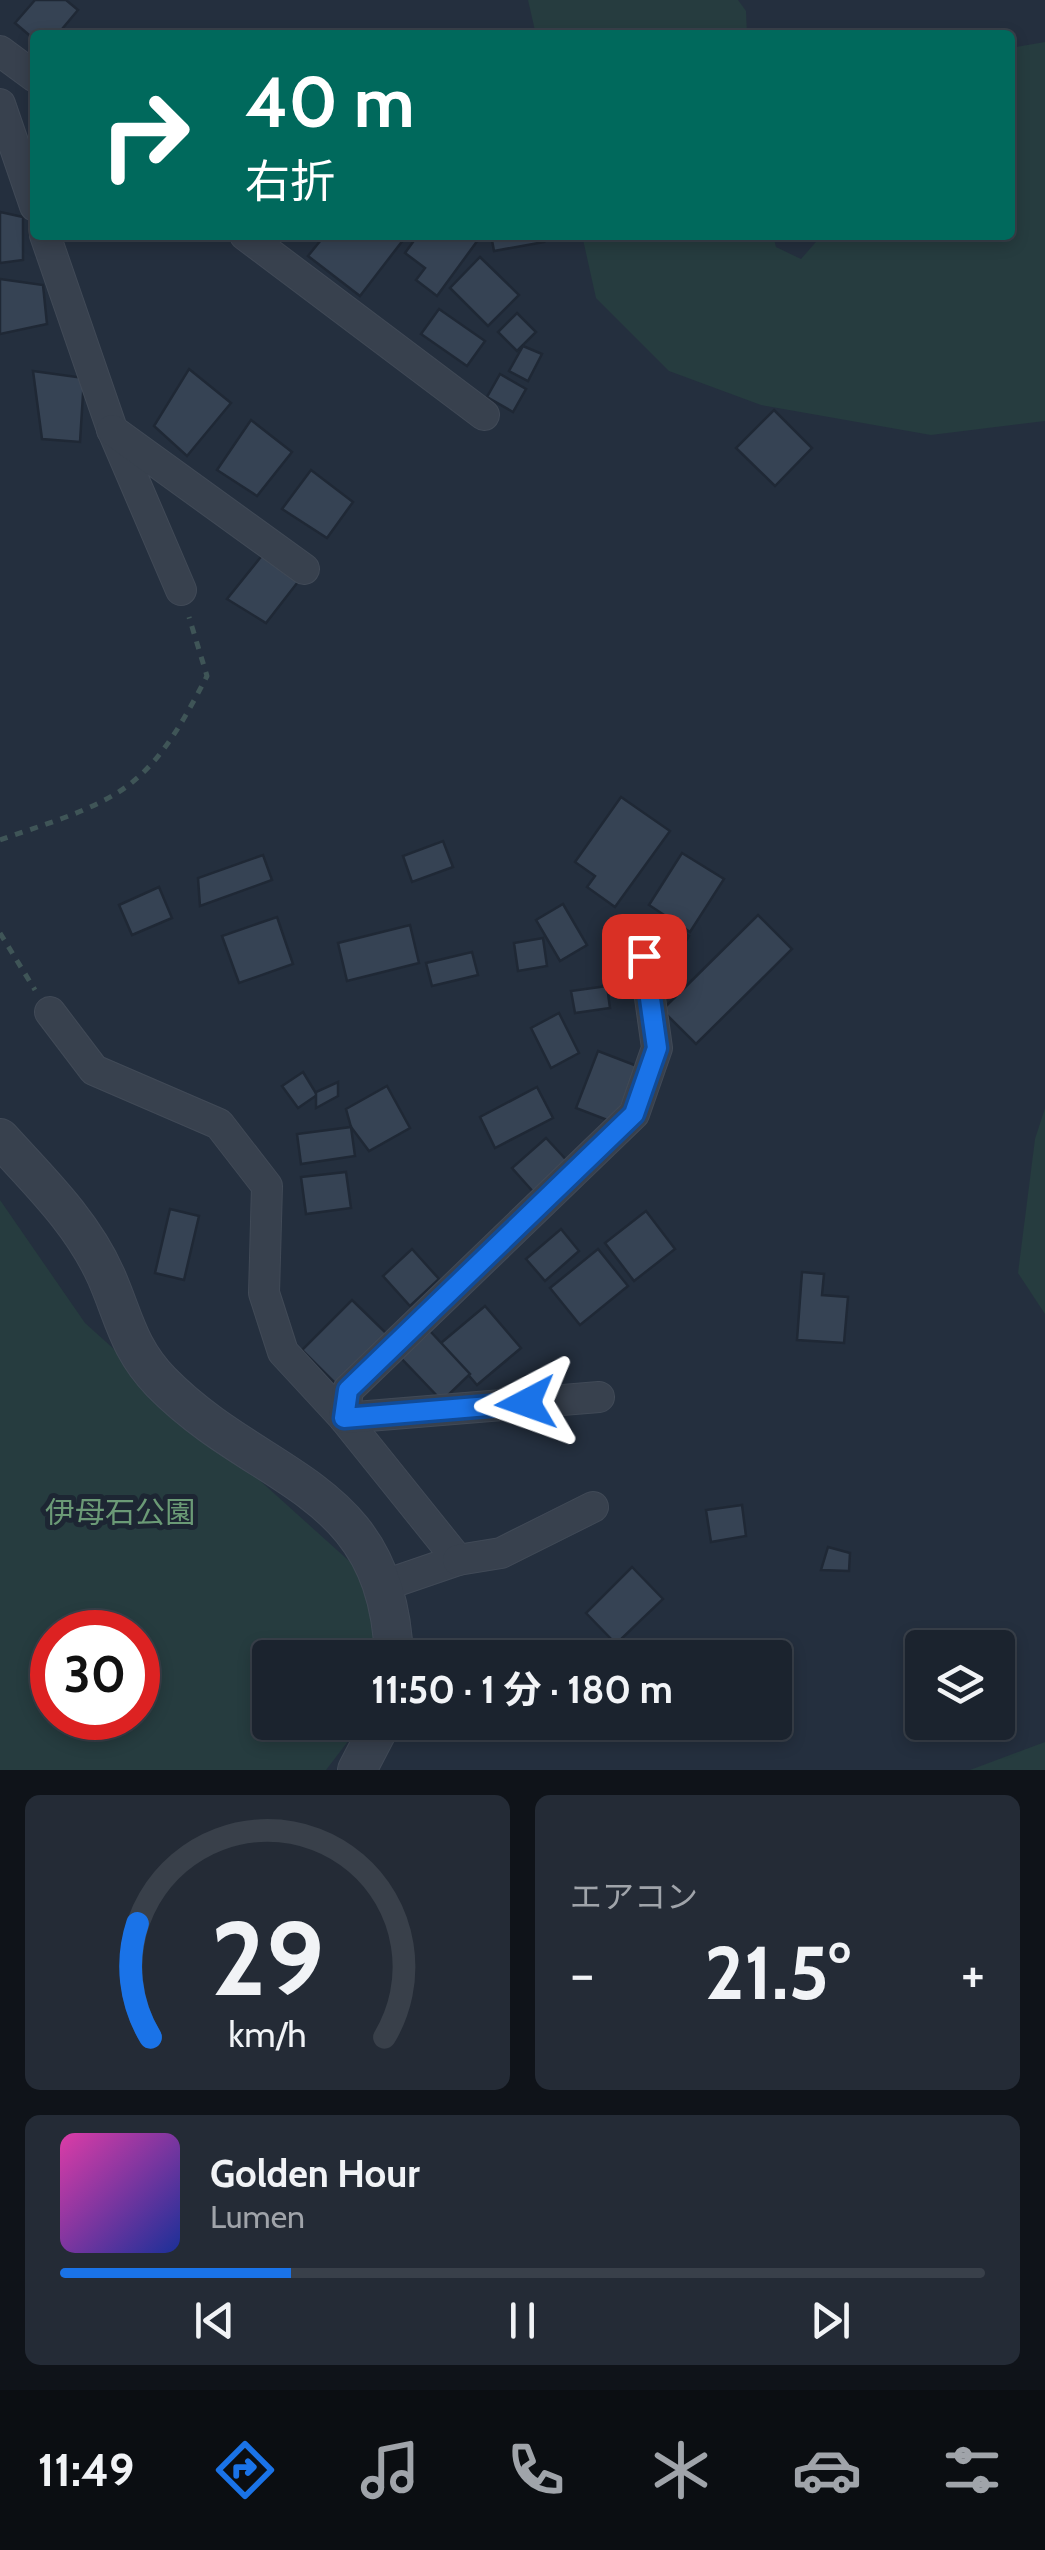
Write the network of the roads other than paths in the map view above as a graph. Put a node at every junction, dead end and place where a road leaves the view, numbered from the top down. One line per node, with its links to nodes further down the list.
1 (0, 51): 2 (street)
2 (30, 73)
3 (0, 104): 4 (street)
4 (30, 191)
5 (47, 240): 8 (street)
6 (252, 240): 7 (street)
7 (484, 415)
8 (112, 429): 9 (street); 10 (street)
9 (304, 569)
10 (181, 590)
11 (644, 956): 15 (street)
12 (50, 1012): 15 (street)
13 (0, 1138): 18 (street)
14 (599, 1397): 15 (street)
15 (344, 1418): 17 (street)
16 (592, 1507): 17 (street)
17 (458, 1560): 18 (street)
18 (386, 1585): 19 (street)
19 (392, 1640)
20 (373, 1740): 21 (street)
21 (357, 1770)

